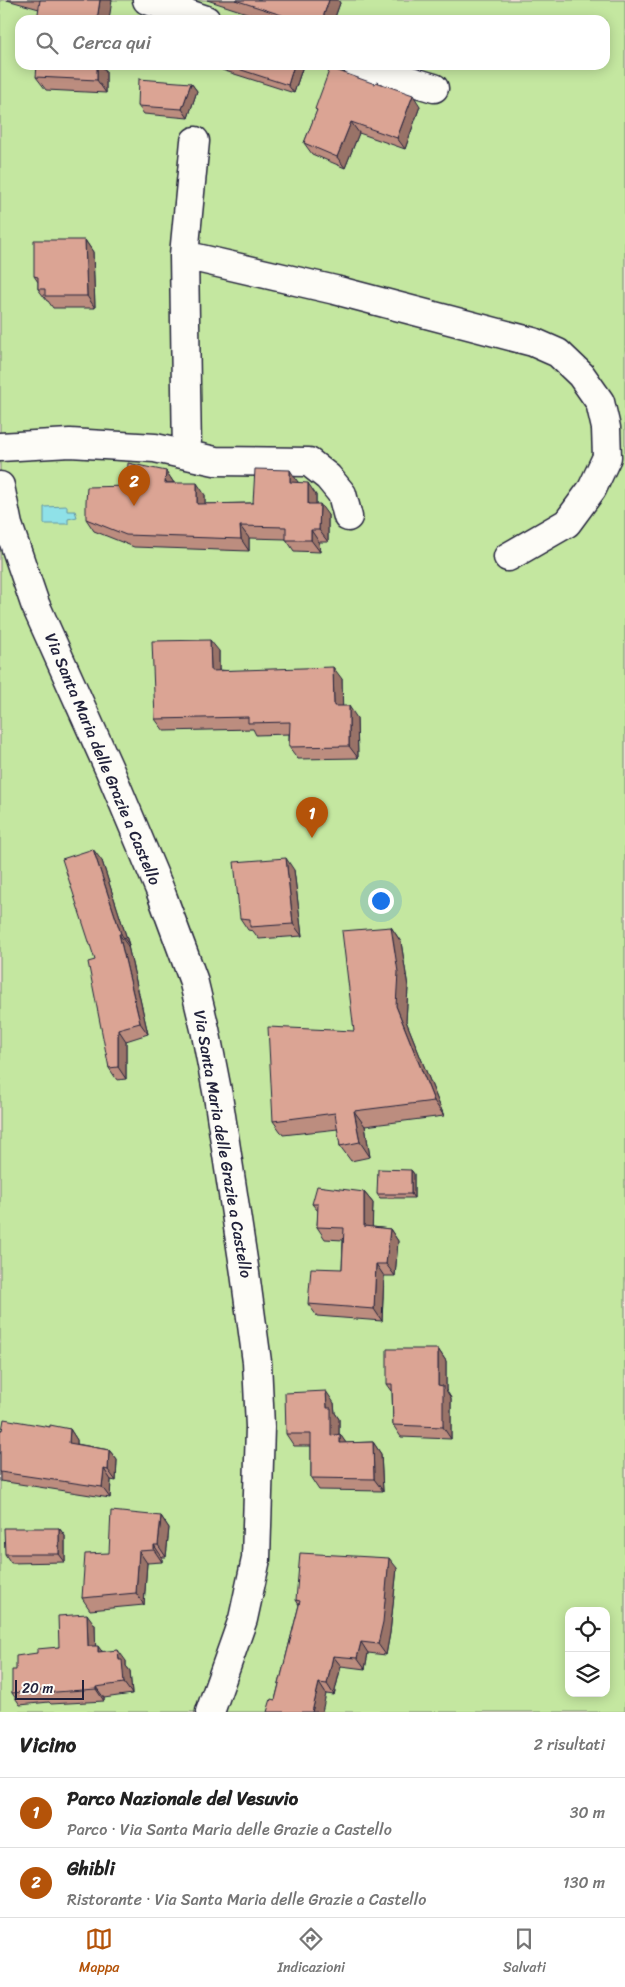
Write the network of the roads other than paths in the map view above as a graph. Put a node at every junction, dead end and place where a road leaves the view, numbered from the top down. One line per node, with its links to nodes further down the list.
1 (147, 0): 2 (street)
2 (191, 15)
3 (374, 70): 4 (street)
4 (434, 88)
5 (195, 140): 6 (street)
6 (184, 255): 8 (street); 11 (street)
7 (0, 447): 8 (street)
8 (186, 455): 10 (street)
9 (0, 486): 12 (street, Via Santa Maria delle Grazie a Castello)
10 (348, 517)
11 (508, 557)
12 (210, 1712)

